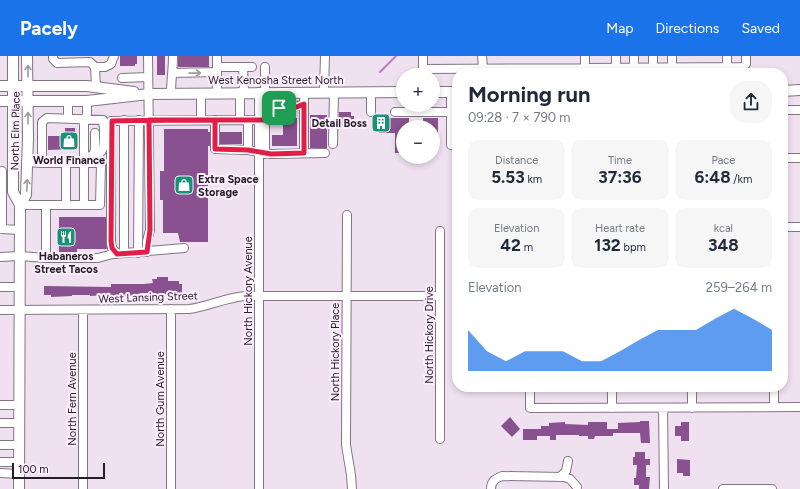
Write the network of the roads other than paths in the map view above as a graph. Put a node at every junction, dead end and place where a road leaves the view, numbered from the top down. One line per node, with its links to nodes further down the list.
1 (13, 56): 39 (main road, North Elm Place)
2 (27, 56): 40 (main road, North Elm Place, one-way to 2)
3 (53, 56): 18 (street)
4 (114, 56): 19 (street)
5 (148, 56): 36 (street)
6 (173, 56): 35 (street)
7 (217, 56): 32 (street)
8 (325, 56): 47 (street)
9 (423, 56): 24 (street)
10 (482, 56): 25 (street)
11 (585, 56): 26 (street)
12 (616, 56): 27 (street)
13 (634, 56): 28 (street)
14 (653, 56): 29 (street)
15 (672, 56): 30 (street)
16 (727, 56): 23 (street)
17 (746, 56): 23 (street)
18 (66, 59): 19 (street)
19 (96, 67): 41 (street)
20 (243, 67): 21 (street); 32 (street); 44 (street)
21 (252, 67)
22 (265, 67): 45 (street, North Hickory Avenue)
23 (727, 67): 31 (street)
24 (423, 68)
25 (483, 68): 26 (street)
26 (585, 68): 27 (street)
27 (616, 68)
28 (634, 68)
29 (653, 68): 30 (street)
30 (672, 68)
31 (720, 68)
32 (217, 70): 35 (street, one-way to 32); 54 (street)
33 (452, 70): 34 (street)
34 (440, 71)
35 (173, 73): 52 (street)
36 (148, 77): 37 (street); 55 (street)
37 (122, 78)
38 (0, 86): 39 (main road, West Kenosha Street North)
39 (12, 86): 40 (main road, West Kenosha Street North); 57 (main road, North Elm Place)
40 (28, 86): 41 (main road, West Kenosha Street North); 58 (main road, North Elm Place)
41 (96, 87): 55 (main road, West Kenosha Street North)
42 (800, 90): 43 (main road)
43 (788, 91)
44 (242, 92): 45 (main road, West Kenosha Street North); 54 (main road, West Kenosha Street North); 75 (street)
45 (262, 92): 46 (main road, West Kenosha Street North); 76 (street, North Hickory Avenue)
46 (304, 92): 47 (main road, West Kenosha Street North); 61 (street)
47 (329, 92): 48 (main road, West Kenosha Street North); 79 (street)
48 (371, 92): 49 (main road, West Kenosha Street North); 66 (street)
49 (396, 92)
50 (440, 92): 51 (main road)
51 (452, 92)
52 (171, 93): 53 (main road, West Kenosha Street North); 55 (main road, West Kenosha Street North)
53 (201, 93): 54 (main road, West Kenosha Street North); 73 (street)
54 (217, 93)
55 (148, 94): 60 (main road, West Kenosha Street North); 72 (street)
56 (0, 101): 57 (main road, West Kenosha Street North)
57 (12, 101): 58 (main road, West Kenosha Street North); 92 (main road, North Elm Place)
58 (28, 101): 59 (main road, West Kenosha Street North); 77 (main road, North Elm Place, one-way to 58)
59 (68, 101): 60 (main road, West Kenosha Street North); 68 (street)
60 (86, 101): 69 (street)
61 (304, 104): 76 (street); 83 (street)
62 (452, 105): 67 (street)
63 (788, 110): 64 (street)
64 (800, 110)
65 (440, 111): 67 (street)
66 (371, 112)
67 (451, 112): 80 (street)
68 (68, 118): 69 (street); 78 (street)
69 (86, 119): 87 (street); 87 (street)
70 (124, 120): 71 (street); 106 (street); 106 (street)
71 (139, 120): 72 (street); 105 (street)
72 (149, 120): 73 (street); 104 (street)
73 (201, 120): 74 (street)
74 (215, 120): 75 (street); 81 (street)
75 (244, 120): 76 (street); 81 (street)
76 (262, 120): 82 (street, North Hickory Avenue)
77 (28, 139): 78 (street); 88 (main road, North Elm Place)
78 (42, 139): 90 (street)
79 (333, 144)
80 (451, 145)
81 (248, 150): 82 (street)
82 (262, 153): 83 (street); 112 (street, North Hickory Avenue)
83 (304, 153): 84 (street)
84 (325, 153)
85 (788, 158): 86 (street)
86 (800, 158)
87 (84, 160): 89 (street); 96 (street); 96 (street)
88 (27, 162): 90 (street); 93 (main road, North Elm Place, one-way to 88)
89 (66, 162): 90 (street); 95 (street)
90 (42, 163)
91 (1, 171): 92 (street); 100 (street)
92 (13, 171): 93 (main road, North Elm Place)
93 (20, 205): 94 (street); 101 (main road, North Elm Place)
94 (46, 205): 95 (street); 109 (street)
95 (66, 205): 96 (street)
96 (84, 205)
97 (347, 215): 113 (street, North Hickory Place)
98 (788, 227): 99 (street)
99 (800, 227)
100 (1, 229): 101 (street)
101 (20, 230): 107 (main road, North Elm Place)
102 (440, 231): 114 (street, North Hickory Drive)
103 (184, 248): 104 (street)
104 (147, 252): 105 (street)
105 (138, 253): 106 (street)
106 (120, 254): 109 (street)
107 (20, 256): 108 (street); 109 (street); 111 (main road, North Elm Place)
108 (0, 257)
109 (46, 258)
110 (0, 287): 111 (street)
111 (20, 287): 117 (main road, North Elm Place)
112 (259, 296): 113 (street, West Lansing Street); 115 (street, West Lansing Street); 145 (street, North Hickory Avenue)
113 (346, 296): 114 (street, West Lansing Street); 146 (street, North Hickory Place)
114 (440, 296): 132 (street, North Hickory Drive)
115 (171, 309): 118 (street, West Lansing Street); 144 (street, North Gum Avenue)
116 (0, 310): 117 (street, West Lansing Street)
117 (20, 310): 118 (street, West Lansing Street); 124 (main road, North Elm Place)
118 (83, 310): 143 (street, North Fern Avenue)
119 (530, 392): 127 (street)
120 (612, 392): 127 (street)
121 (692, 392): 129 (street)
122 (774, 392): 125 (street)
123 (0, 405): 124 (street)
124 (19, 405): 131 (main road, North Elm Place)
125 (774, 407): 126 (street); 129 (street)
126 (800, 407)
127 (612, 408): 128 (street)
128 (663, 408): 129 (street); 148 (street)
129 (692, 408)
130 (0, 423): 131 (street)
131 (20, 423): 134 (main road, North Elm Place)
132 (440, 439)
133 (0, 445): 134 (street)
134 (20, 445): 136 (main road, North Elm Place)
135 (0, 462): 136 (street)
136 (19, 462): 139 (main road, North Elm Place)
137 (568, 462): 140 (street)
138 (0, 473): 139 (street)
139 (19, 474): 142 (main road, North Elm Place)
140 (560, 477): 141 (street); 147 (street)
141 (577, 487)
142 (19, 489)
143 (83, 489)
144 (171, 489)
145 (259, 489)
146 (352, 489)
147 (491, 489)
148 (664, 489)
149 (723, 489): 150 (street)
150 (772, 489)

